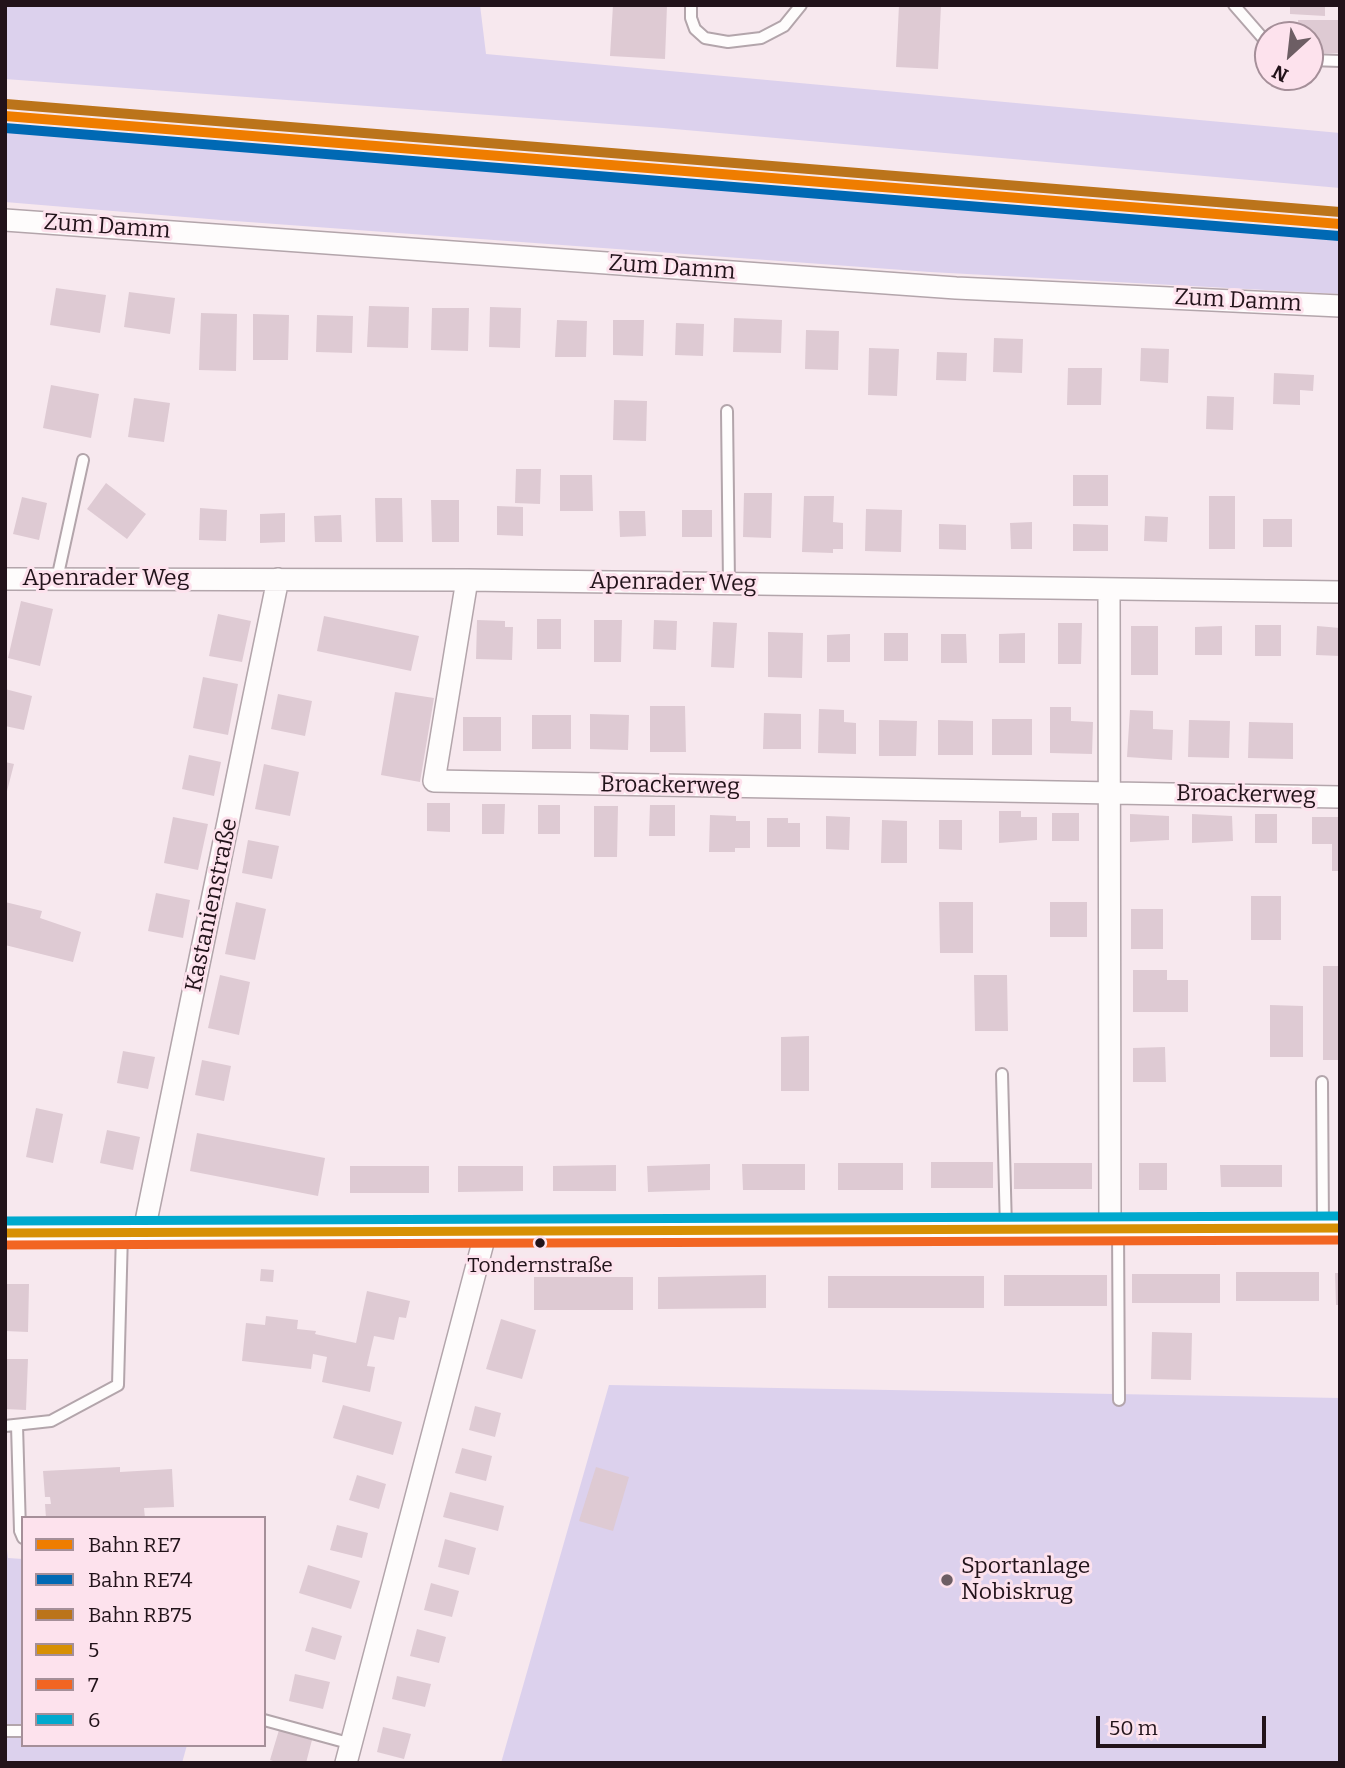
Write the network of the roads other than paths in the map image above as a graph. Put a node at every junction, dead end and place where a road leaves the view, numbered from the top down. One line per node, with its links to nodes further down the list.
1 (691, 5): 2 (lane)
2 (801, 5)
3 (1234, 5): 4 (lane)
4 (1254, 28)
5 (5, 220): 6 (street, Zum Damm)
6 (1340, 306)
7 (727, 411): 13 (lane)
8 (83, 460): 10 (lane)
9 (5, 579): 10 (street, Apenrader Weg)
10 (57, 579): 11 (street, Apenrader Weg)
11 (278, 579): 12 (street, Apenrader Weg); 24 (street, Kastanienstraße)
12 (467, 580): 13 (street, Apenrader Weg); 16 (street, Broackerweg)
13 (729, 584): 14 (street, Apenrader Weg)
14 (1109, 589): 15 (street, Apenrader Weg); 16 (street)
15 (1340, 592)
16 (1110, 792): 17 (street, Broackerweg); 20 (street)
17 (1340, 797)
18 (1002, 1074): 22 (lane)
19 (1322, 1082): 21 (lane)
20 (1114, 1228): 21 (street); 22 (street); 26 (lane)
21 (1332, 1228)
22 (1006, 1229): 23 (street)
23 (486, 1231): 24 (street); 30 (street)
24 (133, 1232): 25 (street); 27 (lane)
25 (5, 1233)
26 (1119, 1400)
27 (11, 1426): 28 (lane)
28 (21, 1533)
29 (266, 1721): 30 (lane)
30 (349, 1753)

